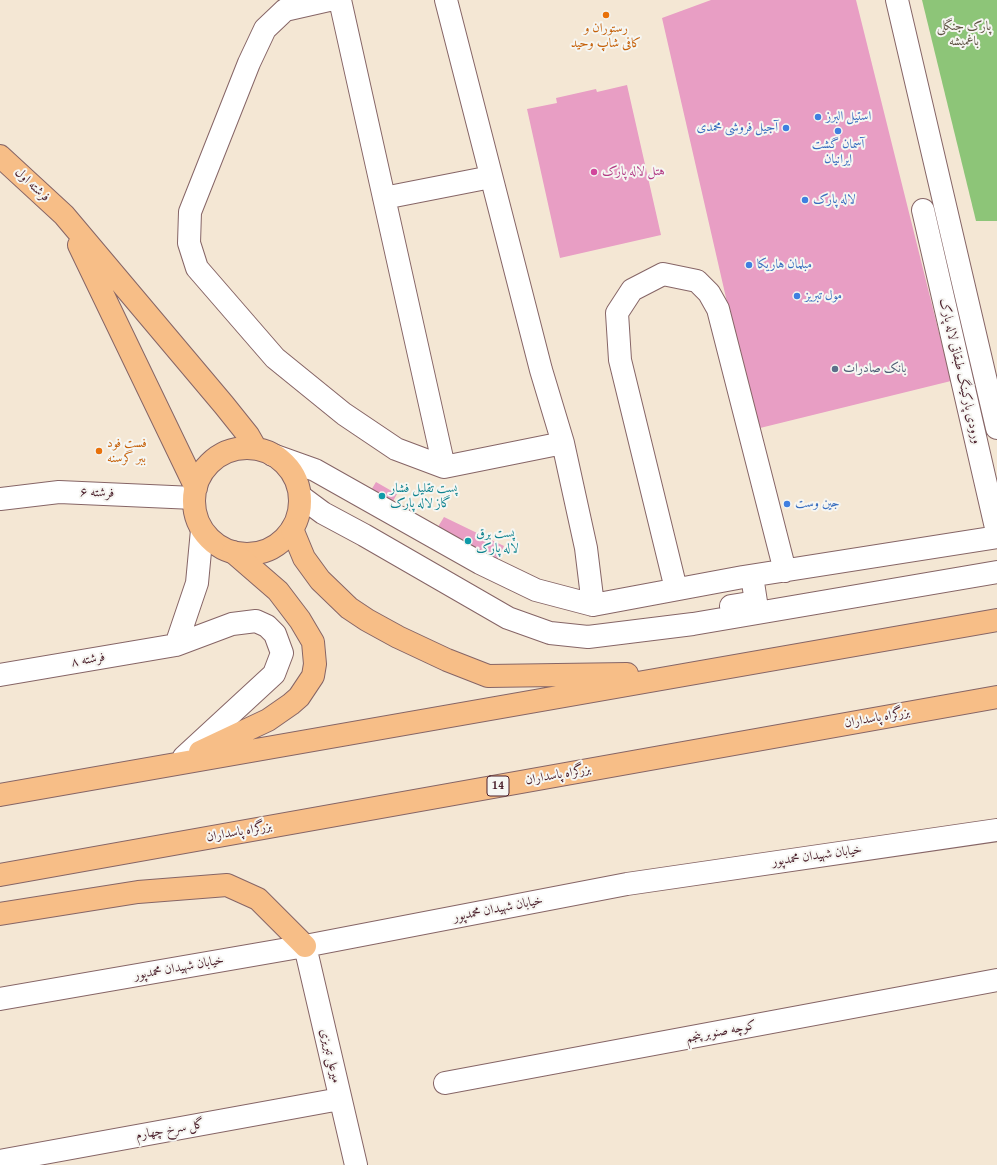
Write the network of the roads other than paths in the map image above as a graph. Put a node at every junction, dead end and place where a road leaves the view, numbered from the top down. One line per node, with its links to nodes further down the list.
1 (329, 0): 13 (street)
2 (340, 0): 7 (street)
3 (446, 0): 6 (street)
4 (897, 0): 10 (street)
5 (0, 156): 9 (main road, فرشته اول)
6 (491, 177): 7 (street); 11 (street)
7 (384, 198): 13 (street)
8 (923, 210): 19 (street, ورودی پارکینگ طبقاتی لاله پارک)
9 (64, 215): 12 (main road); 14 (main road)
10 (997, 428)
11 (563, 443): 13 (street); 26 (street)
12 (264, 452): 14 (main road); 15 (main road); 26 (street)
13 (444, 467)
14 (195, 493): 16 (street, فرشته ۶); 18 (main road)
15 (300, 496): 17 (main road); 27 (street)
16 (0, 499)
17 (292, 529): 21 (main road); 30 (main road)
18 (202, 530): 21 (main road); 29 (street)
19 (997, 532)
20 (997, 537): 22 (street)
21 (233, 552): 33 (main road)
22 (785, 571): 24 (street); 25 (street)
23 (997, 572): 27 (street)
24 (752, 576): 25 (street); 27 (street)
25 (676, 589): 26 (street)
26 (593, 605)
27 (508, 618)
28 (997, 620): 30 (main road)
29 (176, 645): 31 (street, فرشته ۸); 33 (street, فرشته ۸)
30 (690, 674): 33 (main road)
31 (0, 675)
32 (997, 697): 36 (main road, بزرگراه پاسداران / 14)
33 (176, 764): 34 (main road)
34 (0, 794)
35 (997, 830): 38 (street, خیابان شهیدان محمدپور)
36 (0, 875)
37 (0, 914): 38 (main road)
38 (305, 946): 40 (street, خیابان شهیدان محمدپور); 42 (street, میرعلی تبریزی)
39 (997, 980): 41 (street, کوچه صنوبر پنجم)
40 (0, 999)
41 (445, 1083)
42 (340, 1099): 43 (street, گل سرخ چهارم); 44 (street, میرعلی تبریزی)
43 (0, 1160)
44 (356, 1165)

